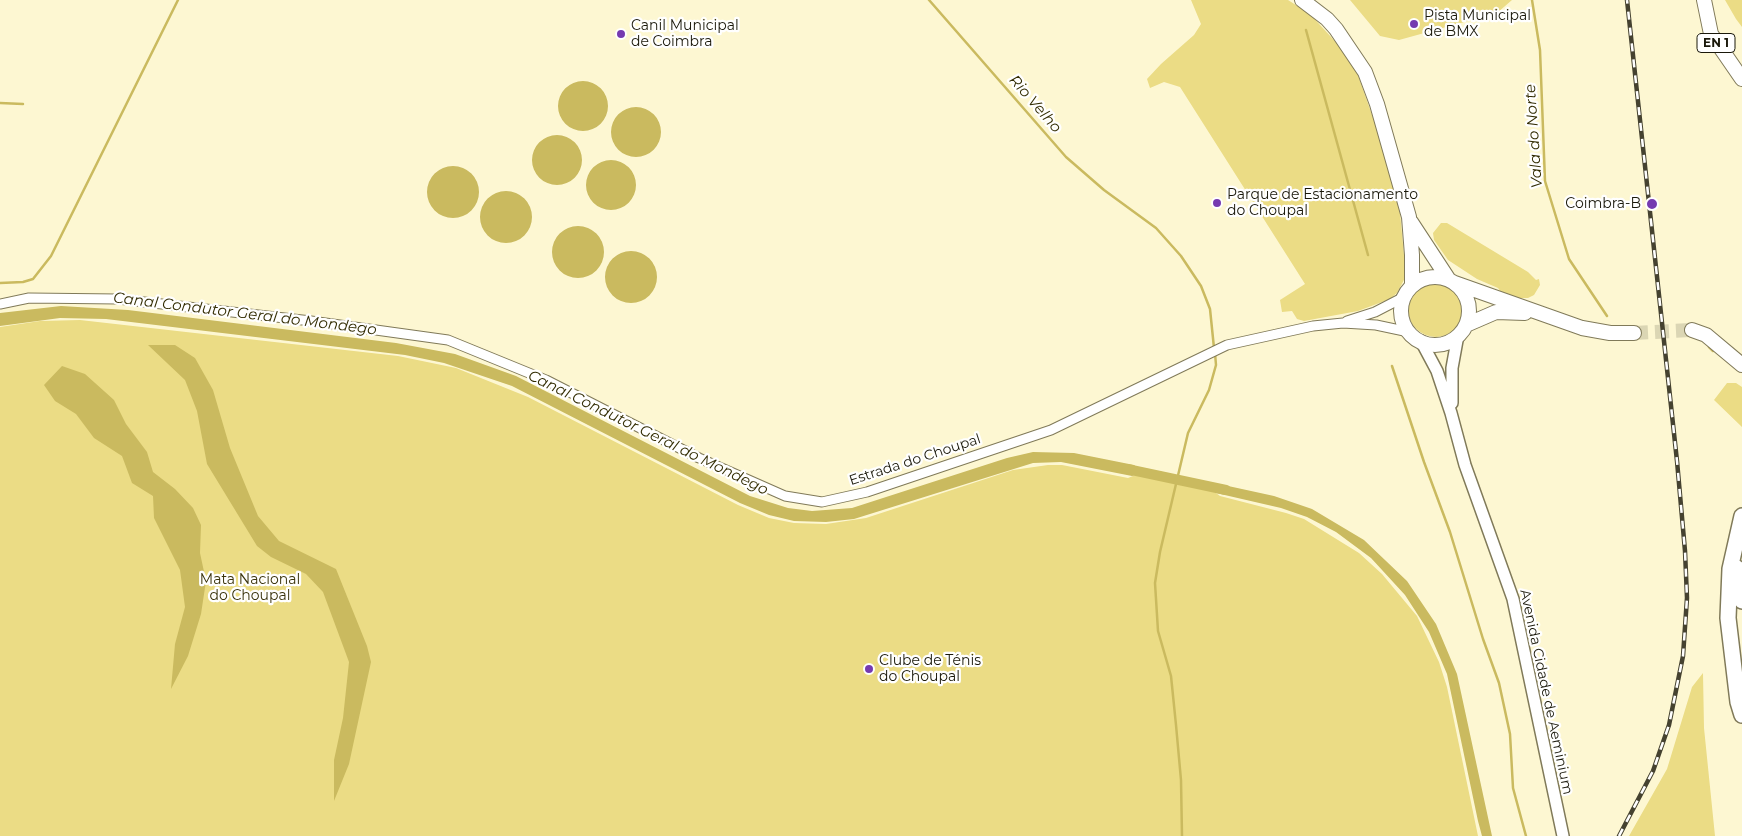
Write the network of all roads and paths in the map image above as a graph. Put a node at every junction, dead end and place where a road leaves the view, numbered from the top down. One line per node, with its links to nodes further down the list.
1 (1302, 0): 4 (main road)
2 (1704, 0): 3 (main road, EN 1)
3 (1742, 79)
4 (1409, 217): 5 (main road); 6 (main road)
5 (1452, 282): 6 (main road); 8 (main road); 10 (main road)
6 (1408, 291): 9 (street, Estrada do Choupal); 12 (main road)
7 (0, 304): 9 (street, Estrada do Choupal)
8 (1535, 313): 10 (main road); 13 (main road)
9 (1342, 323): 12 (street, Estrada do Choupal)
10 (1462, 330): 14 (main road); 16 (street, Avenida Cidade de Aeminium)
11 (1692, 330): 15 (main road)
12 (1409, 332): 14 (main road)
13 (1634, 333)
14 (1421, 342): 16 (street, Avenida Cidade de Aeminium)
15 (1741, 370)
16 (1452, 413): 21 (street, Avenida Cidade de Aeminium)
17 (1742, 516): 18 (highway)
18 (1738, 534): 19 (highway); 20 (highway)
19 (1742, 601)
20 (1742, 716)
21 (1563, 836)

